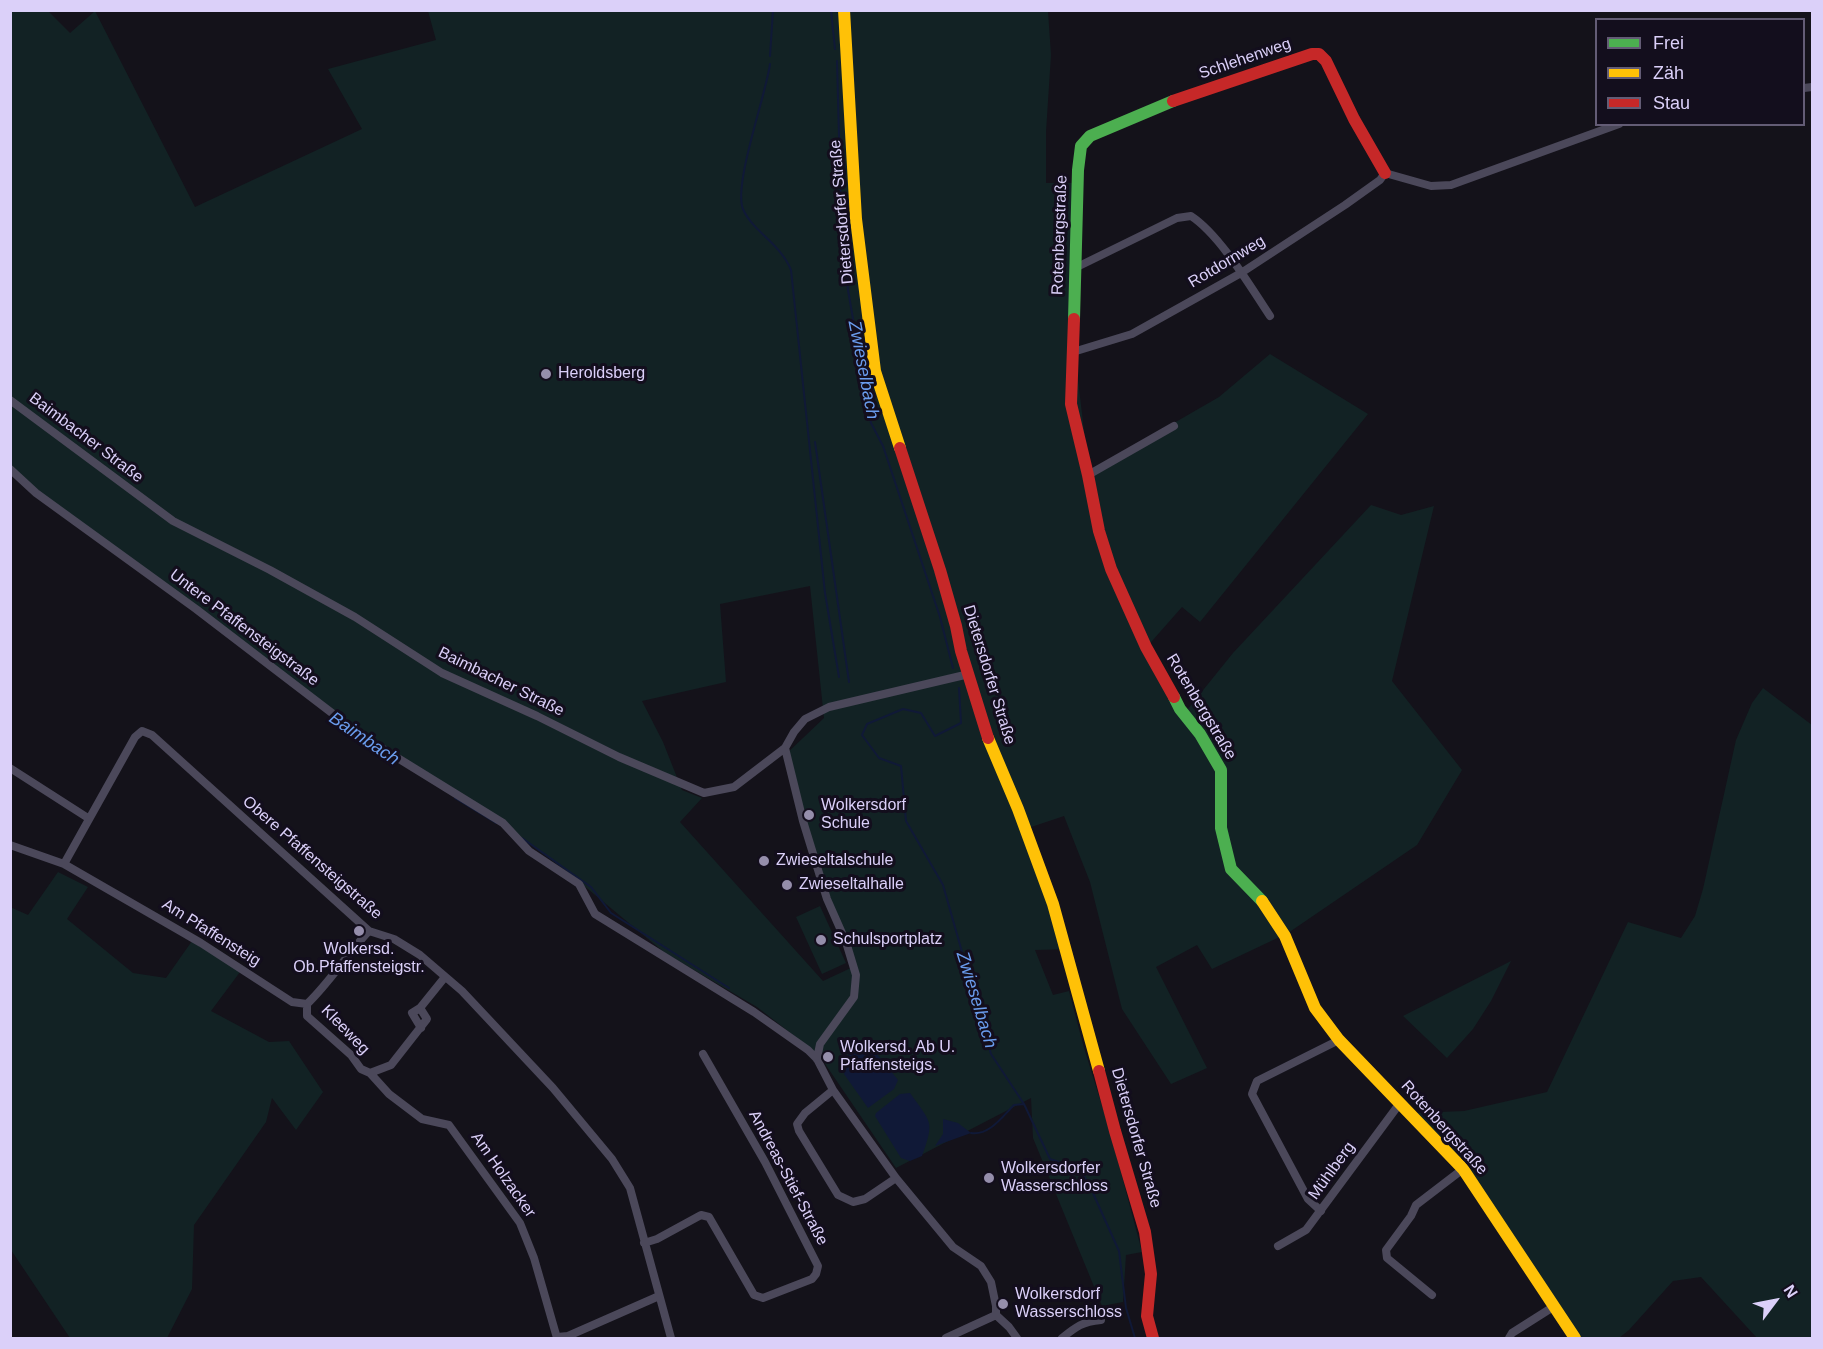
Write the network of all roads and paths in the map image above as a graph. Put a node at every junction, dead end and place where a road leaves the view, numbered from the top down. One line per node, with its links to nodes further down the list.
1 (844, 10): 13 (street, Dietersdorfer Straße)
2 (1613, 126): 4 (street)
3 (1090, 136): 4 (street, Schlehenweg); 5 (street, Rotenbergstraße)
4 (1385, 173): 6 (street, Rotdornweg)
5 (1075, 268): 6 (street); 8 (street, Rotenbergstraße)
6 (1241, 273): 7 (street); 8 (street, Rotdornweg)
7 (1270, 316)
8 (1072, 352): 12 (street, Rotenbergstraße)
9 (10, 400): 14 (street, Baimbacher Straße)
10 (1174, 426): 12 (street)
11 (10, 469): 24 (street, Untere Pfaffensteigstraße)
12 (1088, 475): 22 (street, Rotenbergstraße)
13 (969, 674): 14 (street, Baimbacher Straße); 43 (street, Dietersdorfer Straße)
14 (785, 748): 24 (street)
15 (10, 768): 16 (street)
16 (88, 818): 18 (street, Obere Pfaffensteigstraße); 19 (street, Obere Pfaffensteigstraße)
17 (10, 845): 18 (street, Am Pfaffensteig)
18 (64, 864): 21 (street, Am Pfaffensteig)
19 (369, 930): 20 (street, Obere Pfaffensteigstraße); 21 (street)
20 (445, 977): 25 (street, Kleeweg); 31 (street, Obere Pfaffensteigstraße)
21 (307, 1004): 25 (street, Kleeweg)
22 (1339, 1040): 27 (street, Rotenbergstraße); 30 (street)
23 (704, 1054): 31 (street, Andreas-Stief-Straße)
24 (817, 1059): 26 (street)
25 (370, 1073): 38 (street, Am Holzacker)
26 (833, 1090): 29 (street); 29 (street)
27 (1400, 1103): 28 (street, Rotenbergstraße); 30 (street, Mühlberg)
28 (1463, 1169): 33 (street); 35 (street, Rotenbergstraße)
29 (896, 1178): 36 (street)
30 (1321, 1211): 32 (street, Mühlberg)
31 (644, 1243): 34 (street, Obere Pfaffensteigstraße)
32 (1278, 1246)
33 (1432, 1295)
34 (659, 1296): 38 (street, Am Holzacker); 39 (street, Obere Pfaffensteigstraße)
35 (1553, 1307): 44 (street); 45 (street, Rotenbergstraße)
36 (996, 1315): 40 (street); 41 (street)
37 (1101, 1320): 42 (street)
38 (557, 1338)
39 (671, 1338)
40 (945, 1338)
41 (1017, 1338)
42 (1062, 1338)
43 (1153, 1338)
44 (1509, 1338)
45 (1575, 1338)

